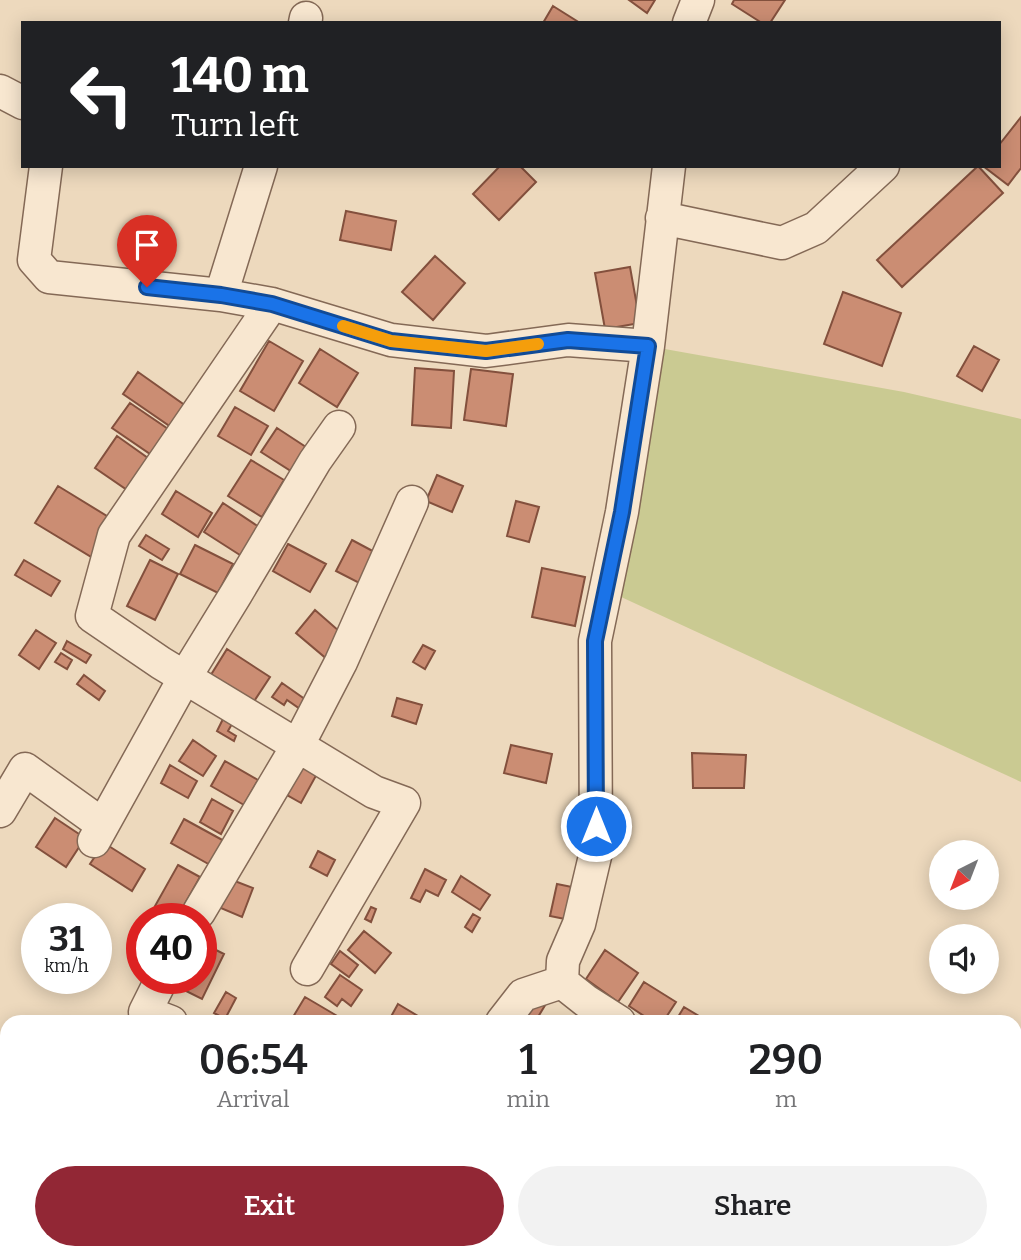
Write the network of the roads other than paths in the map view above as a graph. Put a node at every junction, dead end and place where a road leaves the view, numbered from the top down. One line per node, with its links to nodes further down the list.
1 (698, 0): 2 (street)
2 (690, 21)
3 (0, 91): 4 (street)
4 (21, 102)
5 (46, 168): 10 (street)
6 (260, 168): 10 (street)
7 (669, 168): 9 (street)
8 (881, 168): 9 (street)
9 (662, 218): 12 (street)
10 (221, 295): 11 (street)
11 (272, 304): 12 (street); 15 (street)
12 (648, 346): 20 (street)
13 (339, 427): 15 (street)
14 (412, 502): 16 (street)
15 (185, 677): 16 (street); 17 (street)
16 (298, 745): 18 (street); 19 (street)
17 (0, 811)
18 (204, 903)
19 (307, 969)
20 (562, 982): 23 (street); 24 (street)
21 (154, 994): 22 (street)
22 (153, 1015)
23 (507, 1015)
24 (608, 1015)

